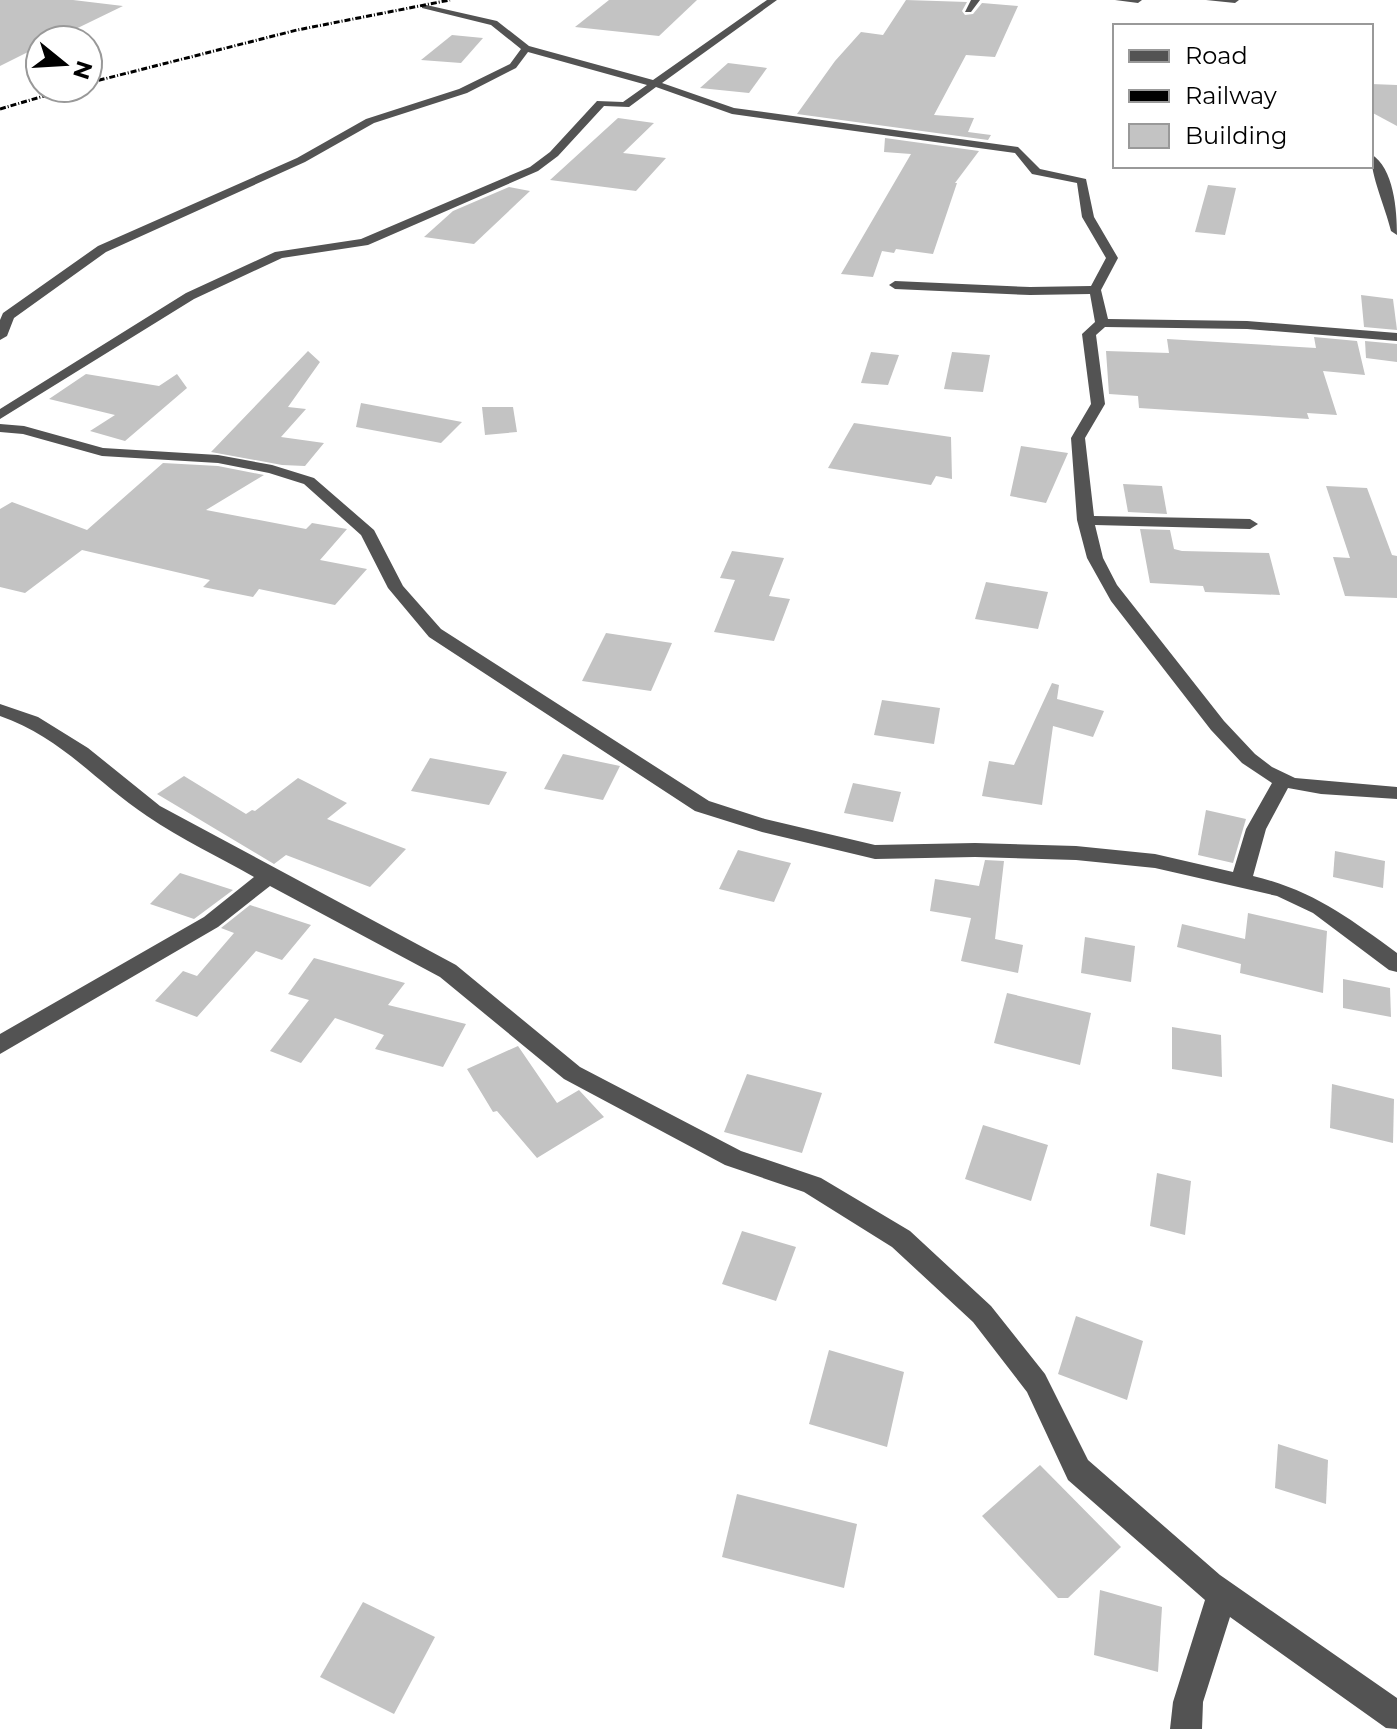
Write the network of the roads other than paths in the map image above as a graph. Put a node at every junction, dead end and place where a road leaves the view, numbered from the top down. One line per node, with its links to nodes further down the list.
1 (773, 0): 10 (street)
2 (976, 0): 8 (street)
3 (1119, 0): 4 (street)
4 (1138, 0)
5 (1210, 0): 6 (street)
6 (1235, 0)
7 (425, 6): 9 (street)
8 (968, 10)
9 (526, 48): 10 (street); 16 (street)
10 (656, 84): 14 (street); 18 (street)
11 (1373, 161): 12 (street)
12 (1397, 231)
13 (895, 285): 14 (street)
14 (1095, 290): 15 (street)
15 (1102, 323): 17 (street); 20 (street)
16 (0, 336)
17 (1397, 337)
18 (0, 415)
19 (0, 428): 26 (street)
20 (1085, 520): 21 (street); 23 (street)
21 (1250, 524)
22 (0, 710): 25 (street)
23 (1283, 781): 24 (street); 26 (street)
24 (1397, 793)
25 (269, 876): 28 (street); 29 (street)
26 (1242, 883): 27 (street)
27 (1397, 964)
28 (0, 1045)
29 (1222, 1594): 30 (street); 31 (street)
30 (1397, 1717)
31 (1186, 1729)

